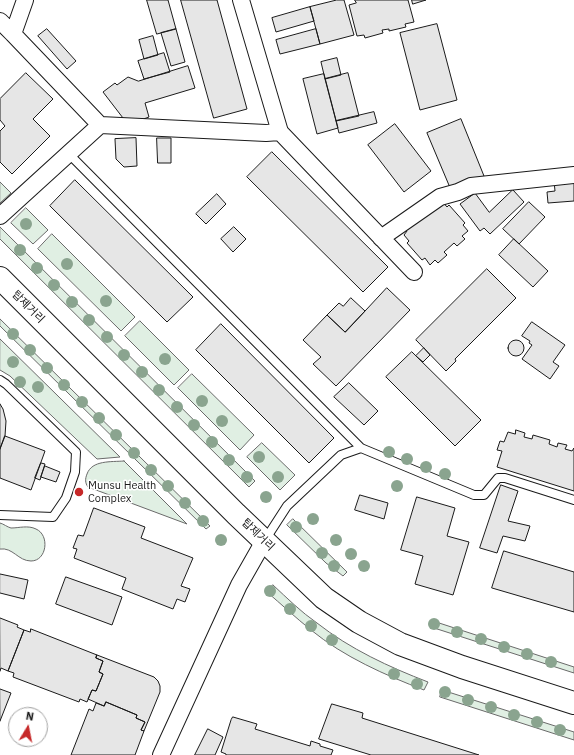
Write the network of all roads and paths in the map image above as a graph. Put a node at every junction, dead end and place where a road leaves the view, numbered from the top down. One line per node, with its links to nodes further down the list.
1 (25, 0): 4 (street)
2 (241, 0): 6 (street)
3 (0, 21): 4 (street)
4 (13, 34): 5 (street)
5 (100, 125): 6 (street); 7 (street)
6 (280, 132): 10 (street)
7 (69, 154): 9 (street); 14 (lane)
8 (574, 175): 10 (street)
9 (0, 216)
10 (381, 238): 11 (street)
11 (414, 272)
12 (0, 278): 17 (main road, 탑제거리)
13 (0, 380): 16 (lane)
14 (361, 448): 15 (lane); 17 (lane)
15 (574, 500)
16 (0, 515)
17 (264, 541): 18 (main road, 탑제거리); 19 (street)
18 (574, 703)
19 (161, 755)

